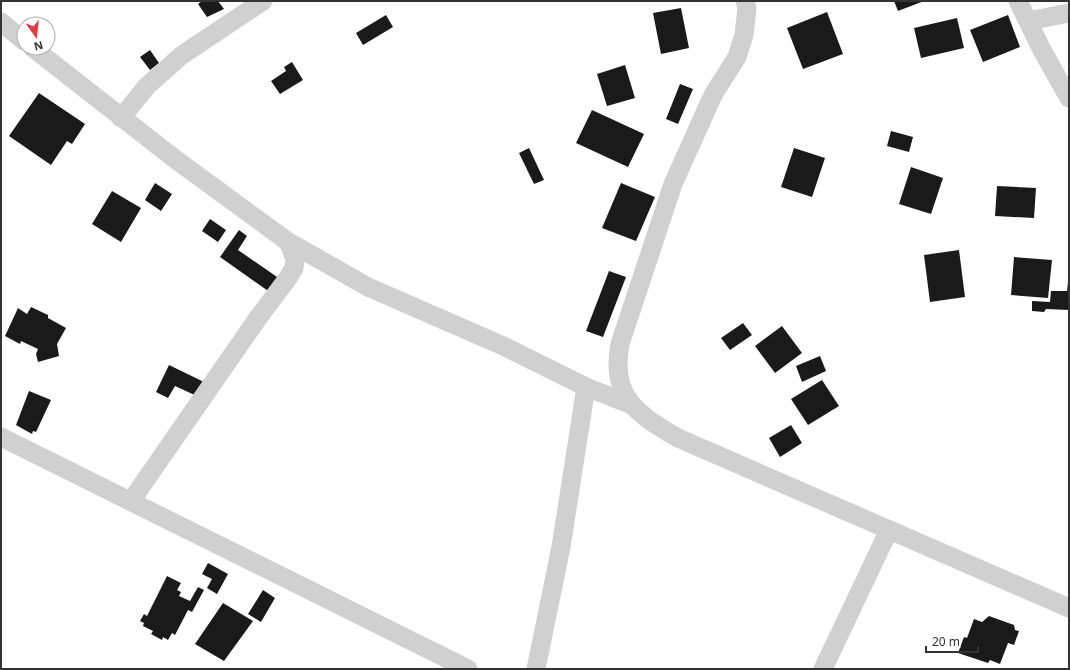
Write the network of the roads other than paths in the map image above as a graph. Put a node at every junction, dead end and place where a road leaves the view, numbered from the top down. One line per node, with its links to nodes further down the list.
1 (263, 1): 10 (street)
2 (745, 1): 13 (street)
3 (1018, 1): 5 (street)
4 (1069, 13): 5 (street)
5 (1028, 21): 9 (street)
6 (1, 22): 7 (street)
7 (16, 34)
8 (43, 56): 10 (street)
9 (1069, 98)
10 (121, 118): 11 (street)
11 (287, 241): 12 (street); 15 (street)
12 (586, 387): 13 (street); 19 (street)
13 (632, 405): 16 (street)
14 (1, 437): 15 (street)
15 (131, 501): 18 (street)
16 (889, 530): 17 (street); 20 (street)
17 (1069, 608)
18 (468, 669)
19 (536, 669)
20 (823, 669)

